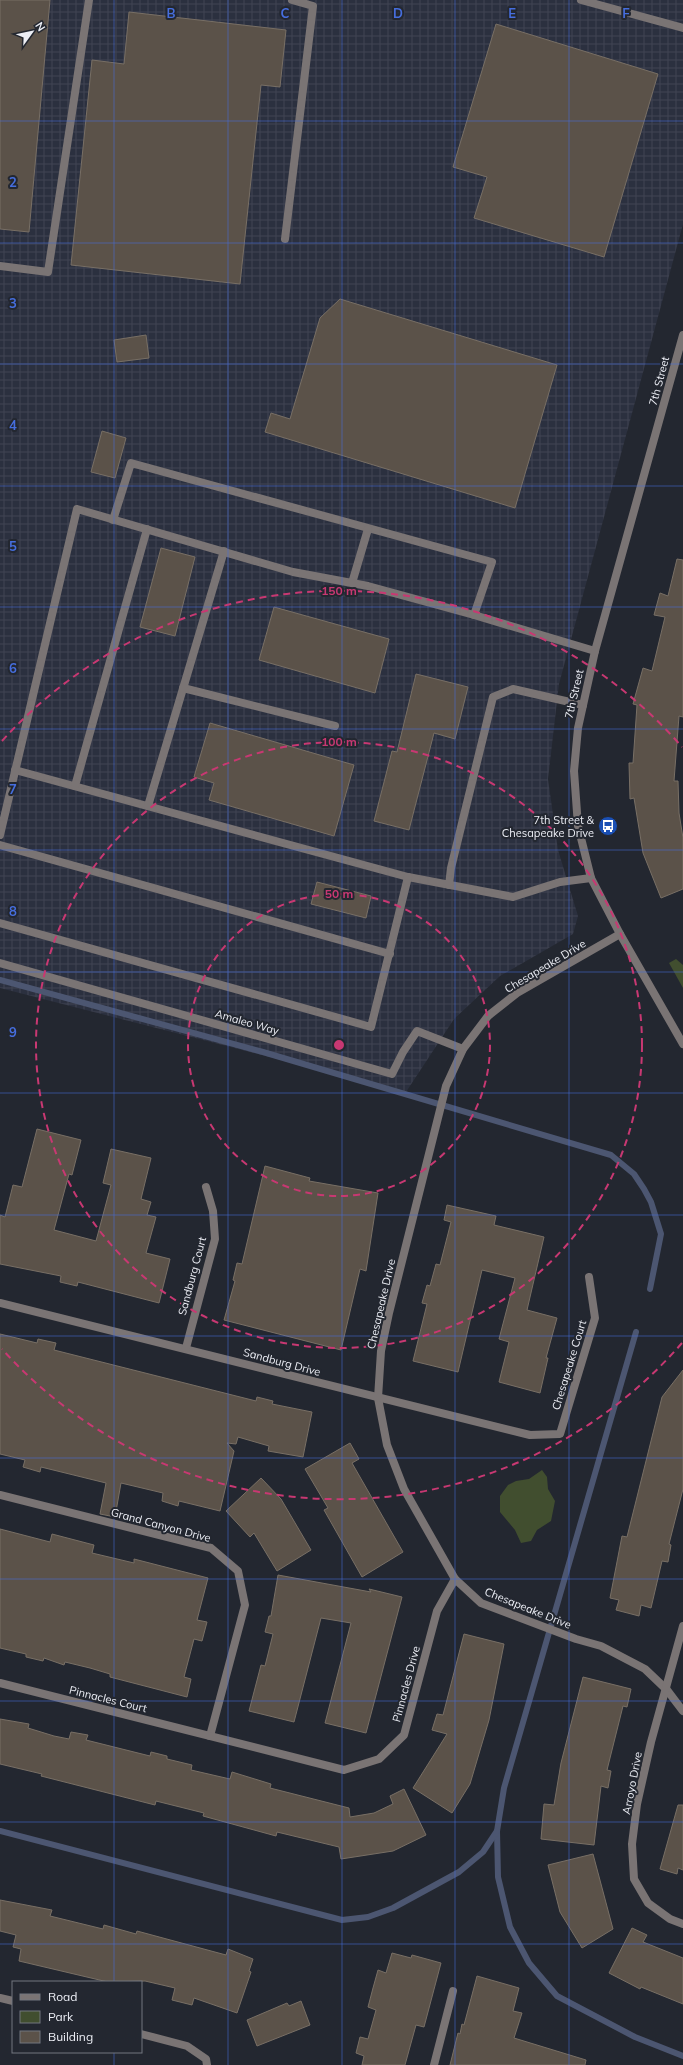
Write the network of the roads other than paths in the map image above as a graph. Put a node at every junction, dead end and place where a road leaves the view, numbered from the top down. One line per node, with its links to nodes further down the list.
1 (89, 0): 6 (street)
2 (292, 0): 5 (street)
3 (581, 0): 4 (street)
4 (683, 28)
5 (285, 239)
6 (0, 266)
7 (683, 335): 14 (street, 7th Street)
8 (113, 520): 9 (street); 10 (street); 18 (street)
9 (147, 529): 11 (street); 19 (street)
10 (368, 529): 12 (street); 13 (street)
11 (224, 551): 12 (street); 15 (street)
12 (352, 583): 13 (street)
13 (474, 615): 14 (street)
14 (595, 651): 16 (street, 7th Street)
15 (183, 688): 17 (street); 20 (street)
16 (583, 705): 24 (street, 7th Street); 25 (street)
17 (335, 726)
18 (16, 770): 19 (street); 21 (street)
19 (75, 786): 20 (street)
20 (148, 806): 23 (street)
21 (0, 835)
22 (0, 845): 28 (street)
23 (408, 877): 25 (street); 28 (street)
24 (592, 878): 25 (street); 27 (street, 7th Street)
25 (449, 885)
26 (0, 923): 28 (street)
27 (620, 934): 30 (street, 7th Street); 31 (street, Chesapeake Drive)
28 (390, 954)
29 (0, 963): 31 (street, Amaleo Way)
30 (683, 1044)
31 (463, 1049): 36 (street, Chesapeake Drive)
32 (206, 1187): 35 (street, Sandburg Court)
33 (589, 1277): 37 (street, Chesapeake Court)
34 (0, 1303): 35 (street, Sandburg Drive)
35 (186, 1348): 36 (street, Sandburg Drive)
36 (378, 1398): 37 (street, Sandburg Drive); 39 (street, Chesapeake Drive)
37 (560, 1434)
38 (0, 1495): 44 (street, Grand Canyon Drive)
39 (455, 1579): 42 (street, Chesapeake Drive); 44 (street, Pinnacles Drive)
40 (683, 1626): 42 (street, Arroyo Drive)
41 (0, 1683): 44 (street, Pinnacles Court)
42 (667, 1690): 43 (street, Chesapeake Drive); 45 (street, Arroyo Drive)
43 (683, 1711)
44 (210, 1736)
45 (683, 1924)
46 (453, 1991): 51 (street)
47 (0, 1998): 48 (street)
48 (12, 2002)
49 (142, 2034): 50 (street)
50 (206, 2065)
51 (434, 2065)

